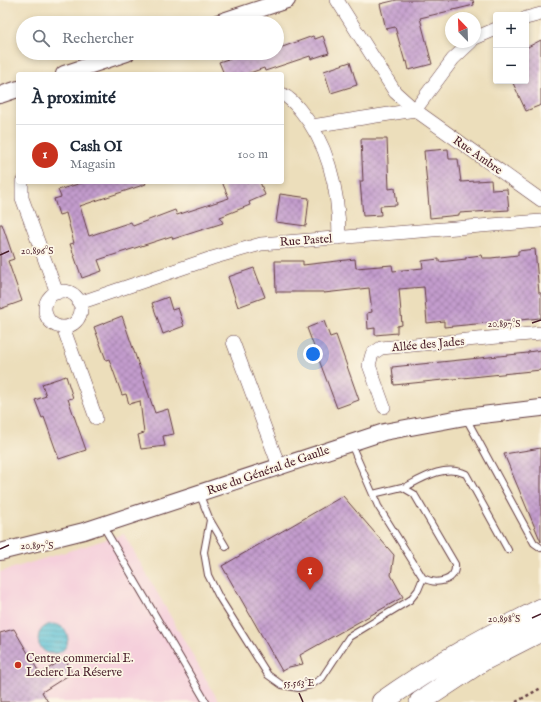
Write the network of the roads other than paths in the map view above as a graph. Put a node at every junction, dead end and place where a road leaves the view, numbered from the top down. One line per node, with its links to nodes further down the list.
1 (287, 0): 4 (street)
2 (337, 0): 14 (street, Rue Ambre)
3 (541, 14): 5 (street)
4 (238, 16)
5 (529, 17)
6 (493, 30): 7 (street)
7 (481, 35)
8 (465, 48): 14 (street)
9 (106, 60): 10 (street)
10 (70, 72)
11 (16, 90): 12 (street)
12 (0, 95)
13 (284, 95): 15 (street)
14 (415, 110): 15 (street); 17 (street, Rue Ambre)
15 (312, 126): 19 (street)
16 (22, 184): 20 (street)
17 (541, 200)
18 (541, 221): 19 (street, Rue Pastel)
19 (339, 238): 21 (street, Rue Pastel)
20 (57, 293): 21 (street); 22 (street)
21 (79, 303): 22 (street)
22 (63, 327): 28 (street)
23 (541, 333): 25 (street, Allée des Jades)
24 (233, 342): 30 (street)
25 (384, 407)
26 (541, 408): 27 (street, Rue du Général de Gaulle)
27 (465, 417): 29 (street, Rue du Général de Gaulle); 37 (lane)
28 (96, 418)
29 (350, 442): 30 (street, Rue du Général de Gaulle); 33 (lane)
30 (279, 466): 32 (street, Rue du Général de Gaulle)
31 (404, 488): 33 (lane); 38 (lane); 40 (lane)
32 (199, 493): 34 (lane); 35 (street, Rue du Général de Gaulle)
33 (373, 494): 40 (lane)
34 (210, 520): 36 (lane); 40 (lane)
35 (102, 525): 39 (street, Rue du Général de Gaulle); 43 (lane)
36 (226, 547)
37 (541, 548)
38 (508, 550)
39 (0, 552)
40 (423, 578)
41 (541, 609): 44 (highway)
42 (541, 631): 45 (highway)
43 (206, 702)
44 (382, 702)
45 (420, 702)

